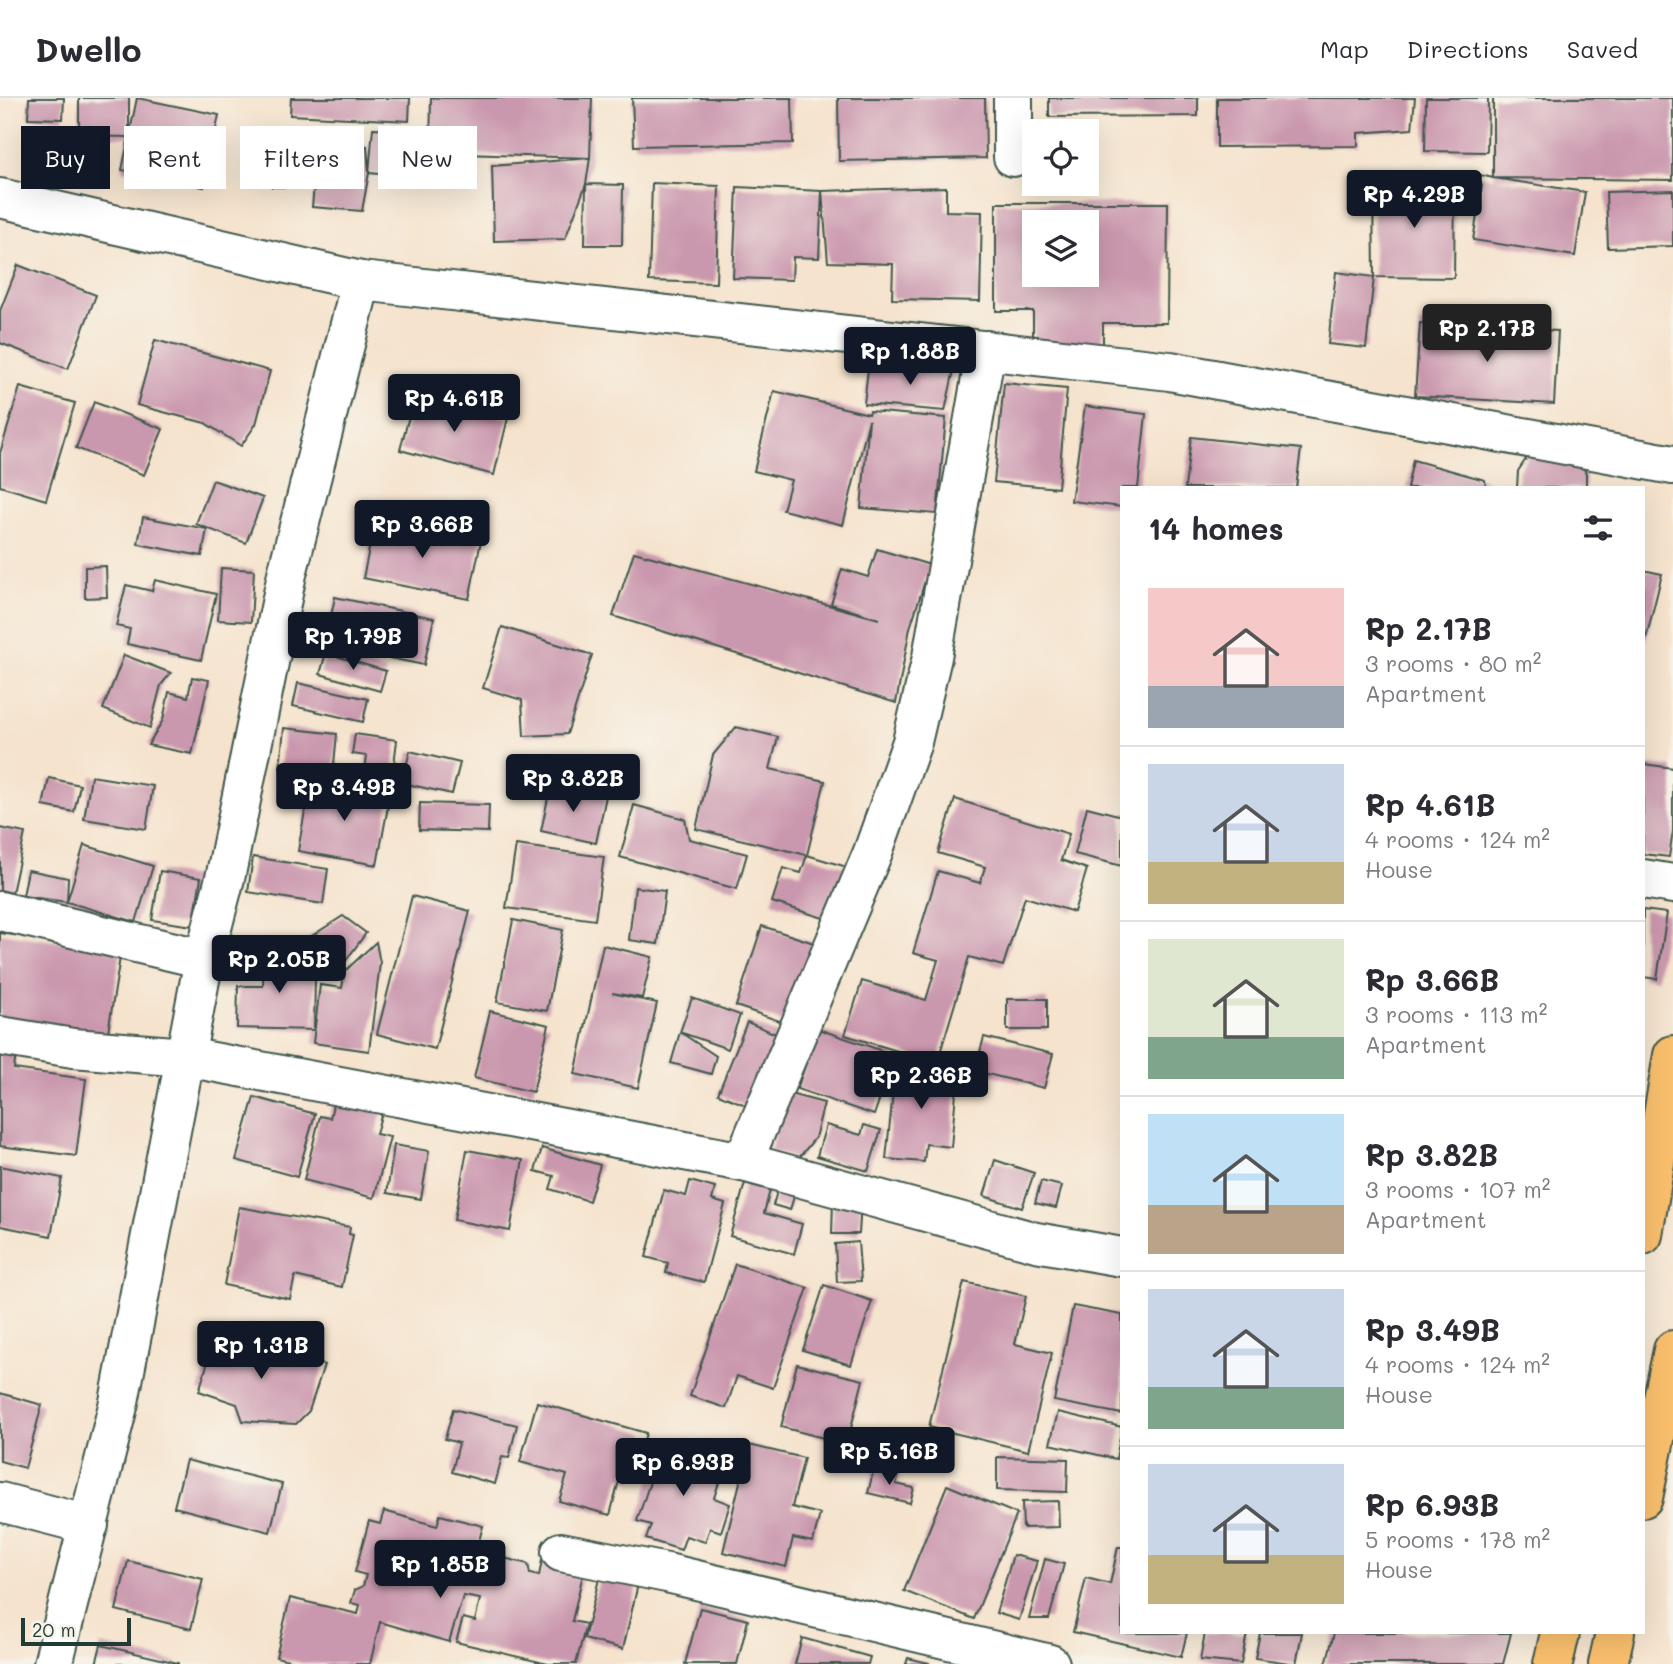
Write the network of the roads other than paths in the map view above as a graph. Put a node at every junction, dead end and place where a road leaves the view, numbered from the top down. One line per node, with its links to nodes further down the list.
1 (1013, 98): 2 (street)
2 (1013, 156)
3 (0, 198): 4 (street)
4 (361, 281): 5 (street); 10 (street)
5 (986, 350): 6 (street); 15 (street)
6 (1673, 465)
7 (1645, 879): 8 (street)
8 (1673, 884)
9 (0, 911): 10 (street)
10 (204, 959): 13 (street)
11 (0, 1036): 13 (street)
12 (1673, 1055): 14 (main road)
13 (186, 1057): 15 (street); 21 (street)
14 (1651, 1141): 16 (main road)
15 (743, 1162): 17 (street)
16 (1645, 1212)
17 (1120, 1257)
18 (1671, 1372): 19 (main road)
19 (1645, 1488)
20 (0, 1502): 21 (street)
21 (89, 1525): 25 (street)
22 (561, 1552): 26 (street)
23 (1560, 1634): 27 (main road)
24 (1615, 1634): 28 (main road)
25 (53, 1664)
26 (1050, 1664)
27 (1553, 1664)
28 (1608, 1664)

